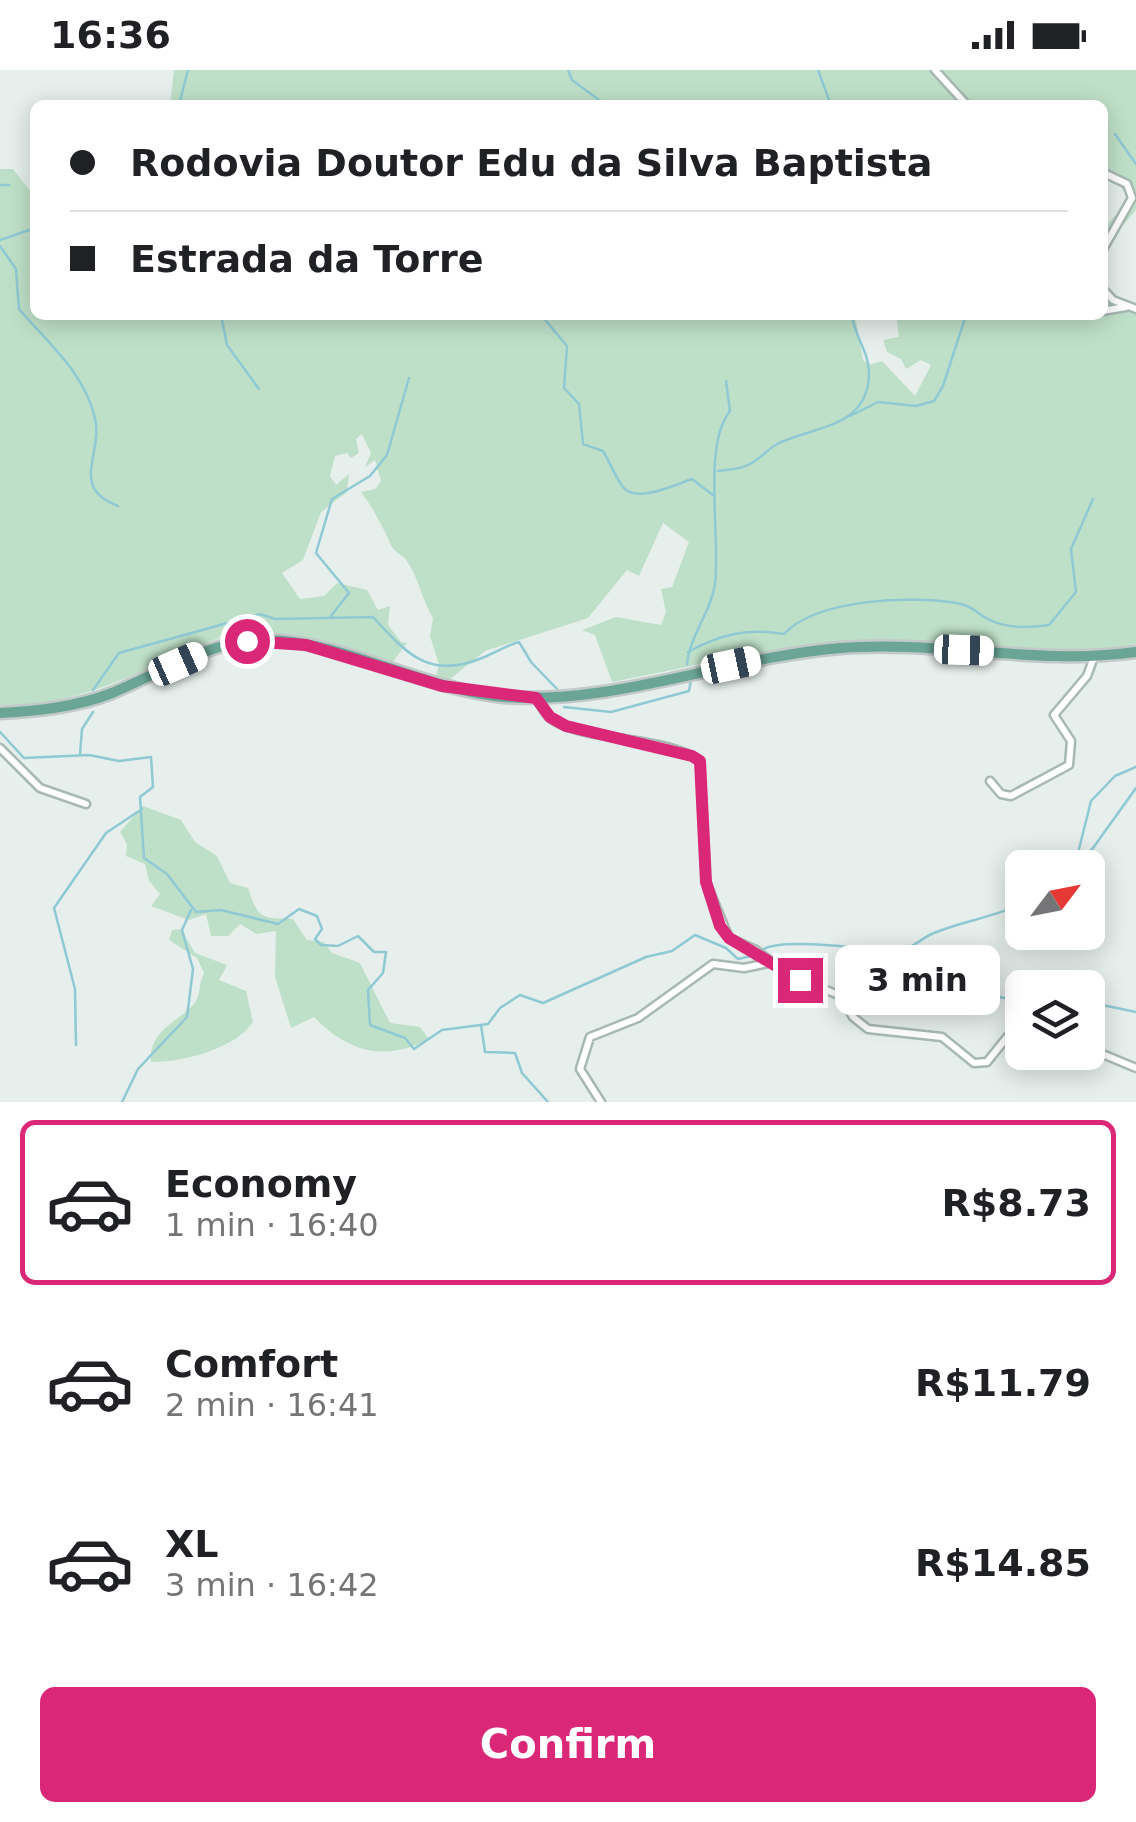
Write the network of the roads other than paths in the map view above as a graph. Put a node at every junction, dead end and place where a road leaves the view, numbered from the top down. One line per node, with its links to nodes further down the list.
1 (936, 70): 2 (street)
2 (963, 100)
3 (1108, 175): 4 (street)
4 (1108, 240)
5 (1108, 292): 6 (street)
6 (1132, 308)
7 (1136, 652): 8 (main road)
8 (1094, 656): 9 (main road); 12 (street)
9 (536, 698): 10 (main road); 14 (street)
10 (0, 713)
11 (0, 748): 13 (street)
12 (990, 782)
13 (86, 804)
14 (769, 962): 15 (street); 18 (street)
15 (1005, 1040)
16 (1105, 1055): 17 (street)
17 (1136, 1068)
18 (601, 1102)

